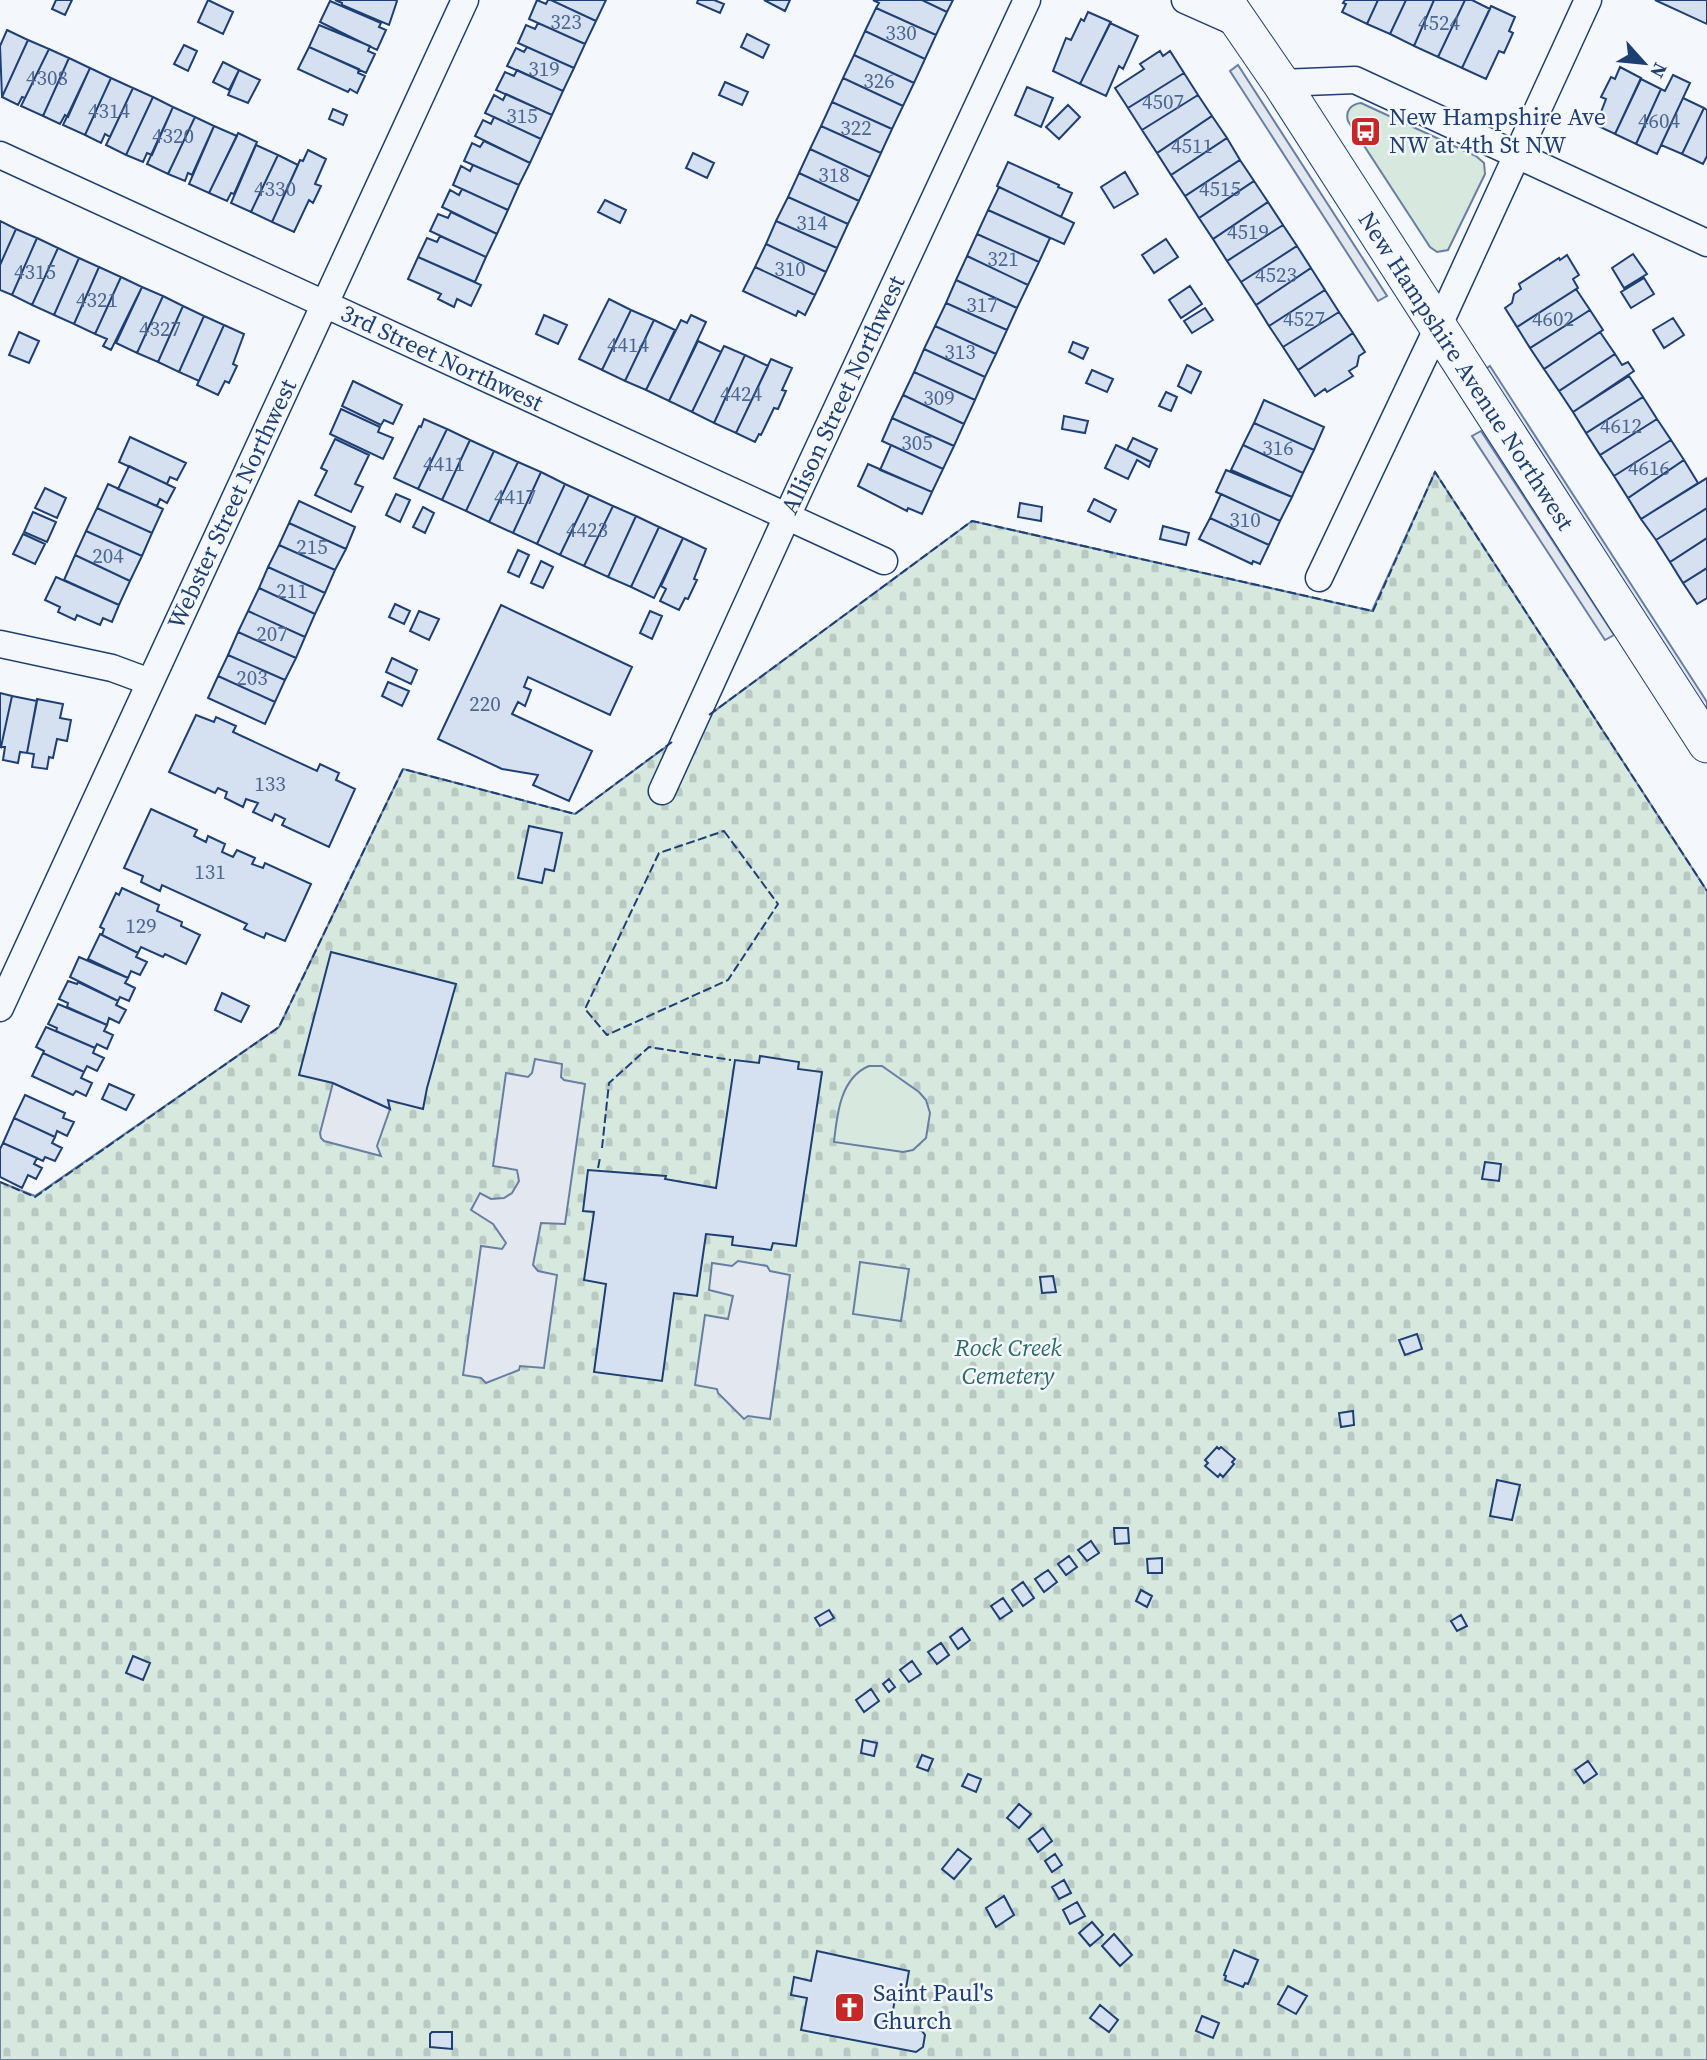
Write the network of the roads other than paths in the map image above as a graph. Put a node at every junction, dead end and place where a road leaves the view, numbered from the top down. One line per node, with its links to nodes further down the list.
1 (465, 0): 10 (street, Webster Street Northwest)
2 (1027, 0): 12 (street, Allison Street Northwest)
3 (1185, 0): 5 (street)
4 (1588, 0): 8 (street)
5 (1231, 12): 6 (main road, New Hampshire Avenue Northwest)
6 (1280, 83): 8 (street); 11 (main road, New Hampshire Avenue Northwest)
7 (0, 155): 10 (street, 3rd Street Northwest)
8 (1516, 155): 9 (street); 11 (street)
9 (1707, 243)
10 (324, 304): 12 (street, 3rd Street Northwest); 16 (street, Webster Street Northwest)
11 (1438, 327): 14 (street); 17 (main road, New Hampshire Avenue Northwest)
12 (786, 518): 13 (street, 3rd Street Northwest); 18 (street, Allison Street Northwest)
13 (884, 561)
14 (1319, 578)
15 (0, 644): 16 (street)
16 (150, 682): 19 (street, Webster Street Northwest)
17 (1707, 744)
18 (666, 782)
19 (0, 1008)

